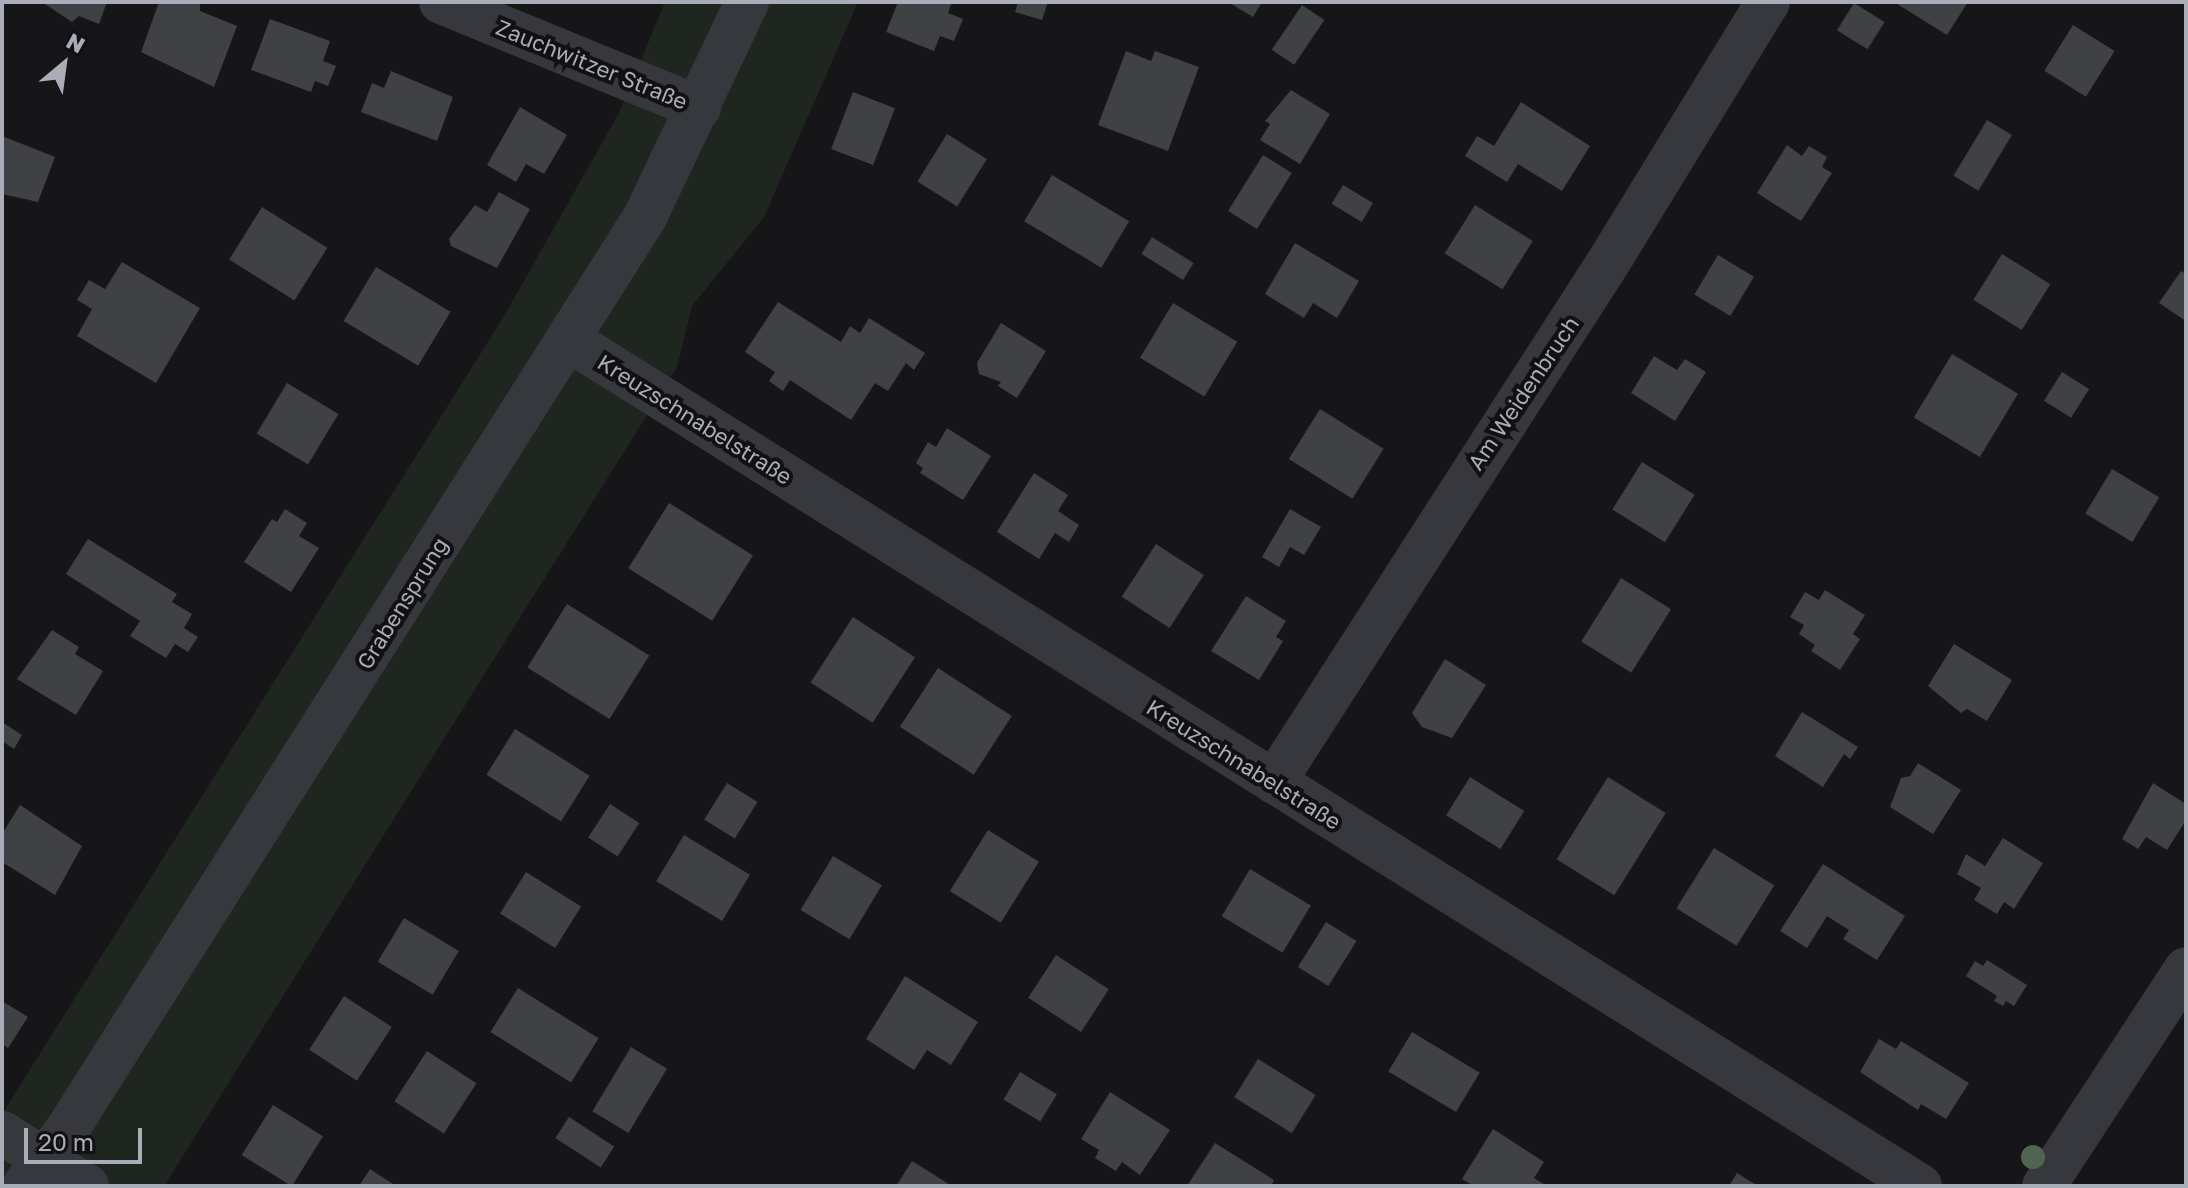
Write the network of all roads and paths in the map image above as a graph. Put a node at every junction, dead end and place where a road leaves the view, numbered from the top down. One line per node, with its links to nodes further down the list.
1 (441, 2): 4 (street, Zauchwitzer Straße)
2 (747, 2): 4 (street, Grabensprung)
3 (1768, 2): 6 (street, Am Weidenbruch)
4 (699, 108): 5 (street, Grabensprung)
5 (569, 340): 6 (street, Kreuzschnabelstraße); 9 (street, Grabensprung)
6 (1274, 782): 11 (street, Kreuzschnabelstraße)
7 (2186, 969): 12 (street)
8 (2, 1133): 9 (street)
9 (35, 1172): 10 (street)
10 (87, 1186)
11 (1920, 1186)
12 (2044, 1186)

